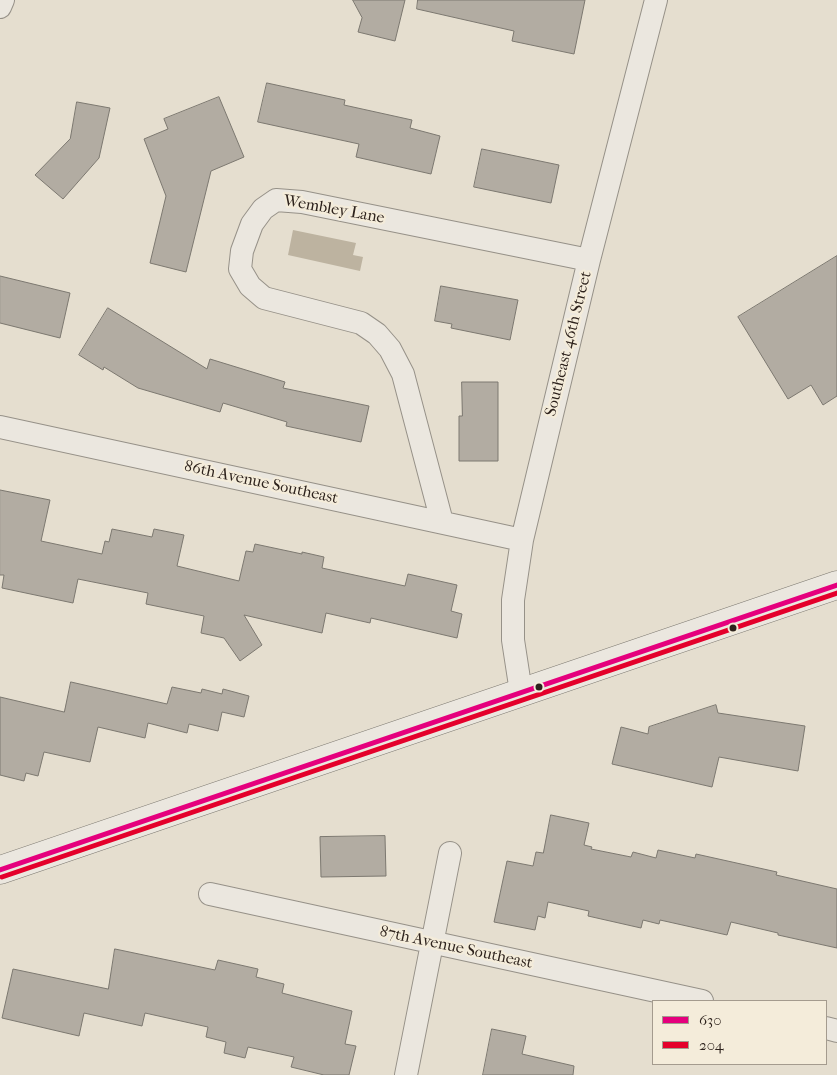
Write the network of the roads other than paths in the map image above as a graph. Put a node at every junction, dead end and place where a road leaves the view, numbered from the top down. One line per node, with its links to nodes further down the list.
1 (2, 0): 3 (street)
2 (656, 0): 4 (street, Southeast 46th Street)
3 (0, 7)
4 (589, 260): 6 (street, Wembley Lane); 7 (street, Southeast 46th Street)
5 (0, 427): 6 (street, 86th Avenue Southeast)
6 (442, 522): 7 (street, 86th Avenue Southeast)
7 (522, 540): 9 (street, Southeast 46th Street)
8 (837, 585): 9 (main road)
9 (521, 692): 11 (main road)
10 (450, 854): 13 (street)
11 (0, 870)
12 (210, 894): 13 (street, 87th Avenue Southeast)
13 (433, 943): 14 (street, 87th Avenue Southeast); 15 (street)
14 (697, 1000)
15 (406, 1075)

